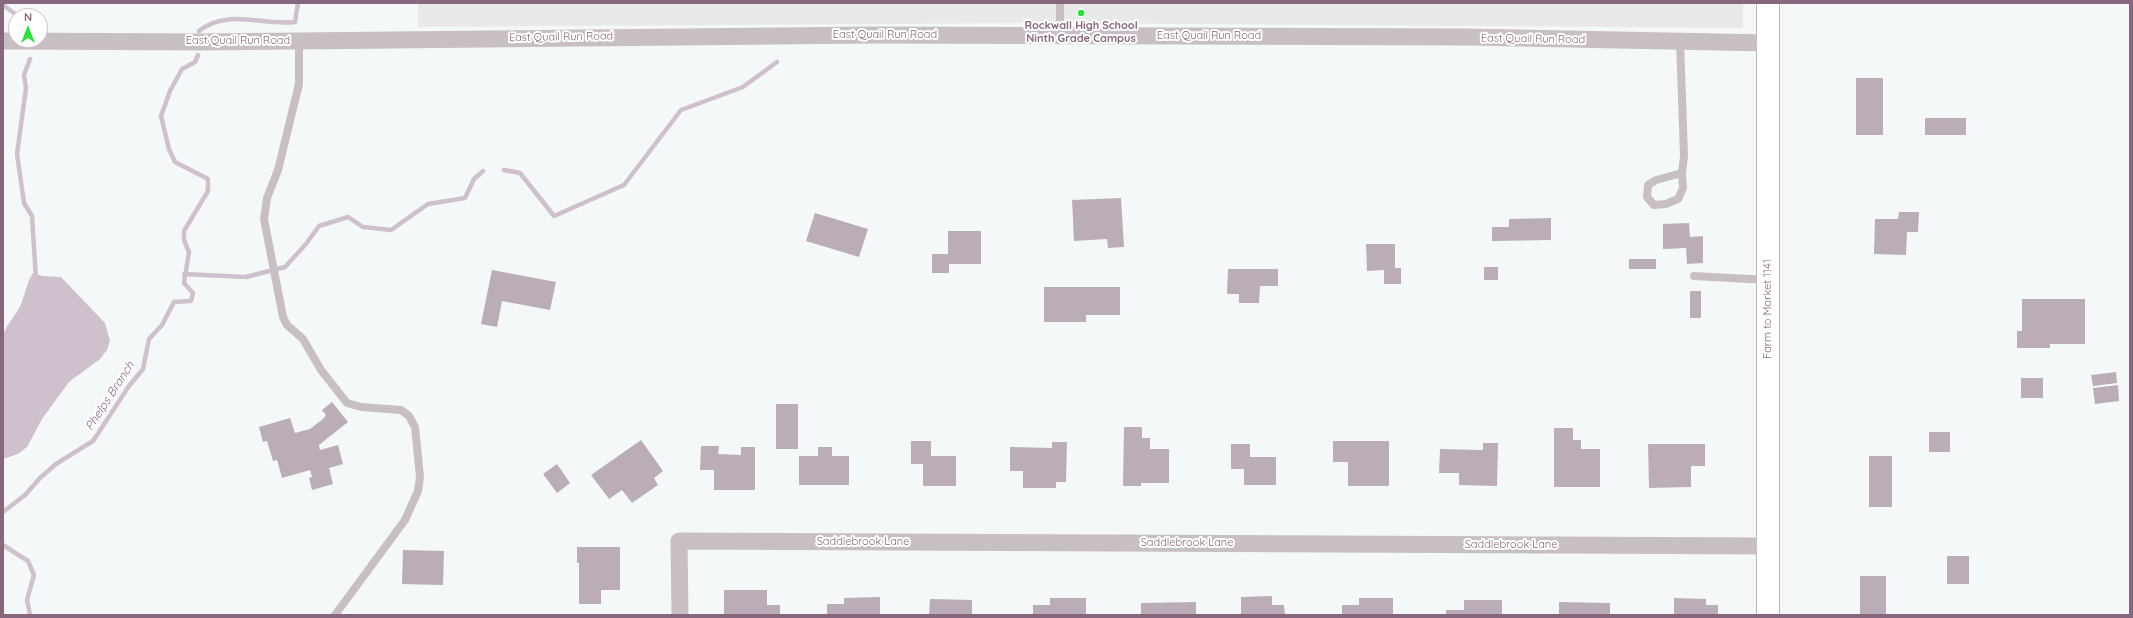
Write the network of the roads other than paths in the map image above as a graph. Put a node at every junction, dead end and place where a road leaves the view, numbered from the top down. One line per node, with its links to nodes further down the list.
1 (1060, 3): 3 (lane)
2 (1768, 3): 7 (street, Farm to Market 1141)
3 (1060, 36): 5 (street, East Quail Run Road); 6 (street, East Quail Run Road)
4 (3, 41): 5 (street, East Quail Run Road)
5 (298, 41): 12 (lane)
6 (1680, 42): 7 (street, East Quail Run Road); 8 (lane)
7 (1768, 43): 10 (street, Farm to Market 1141)
8 (1682, 173): 8 (lane)
9 (1694, 276): 10 (lane)
10 (1768, 280): 11 (street, Farm to Market 1141)
11 (1768, 546): 13 (street, Saddlebrook Lane); 14 (street, Farm to Market 1141)
12 (335, 615)
13 (680, 615)
14 (1768, 615)

